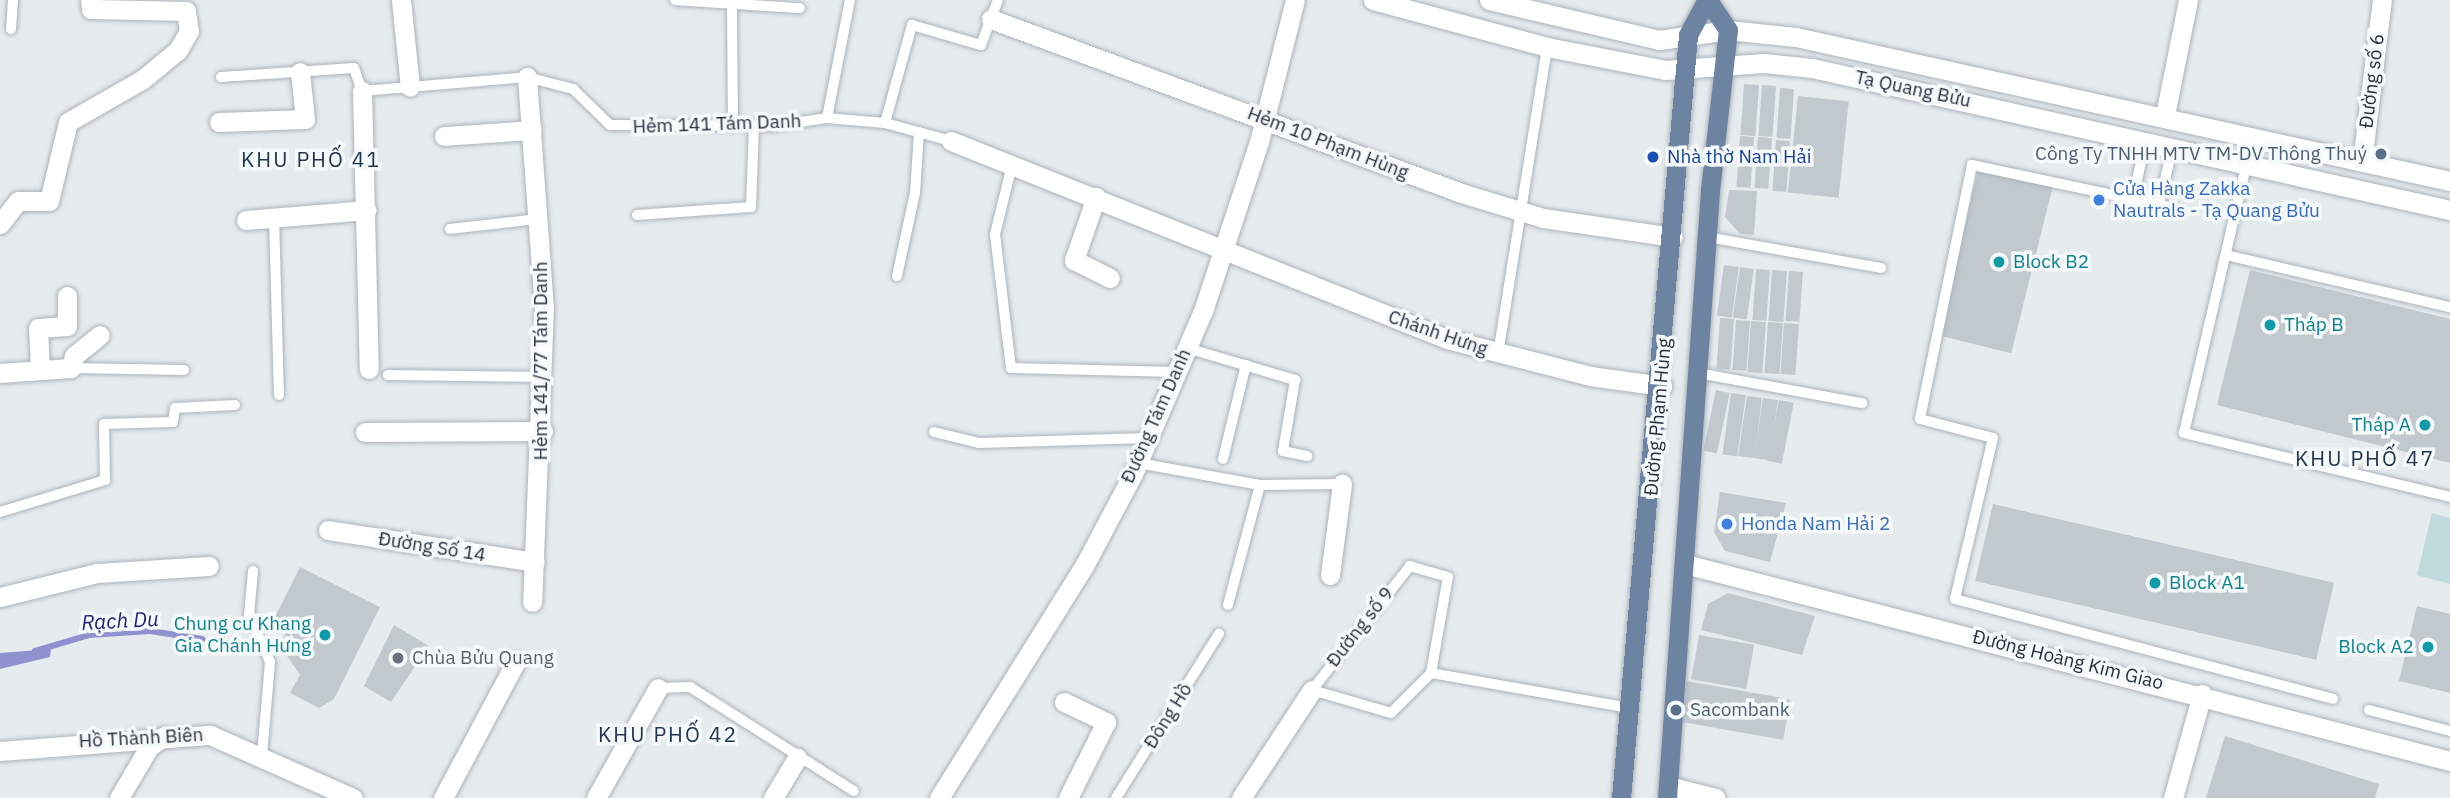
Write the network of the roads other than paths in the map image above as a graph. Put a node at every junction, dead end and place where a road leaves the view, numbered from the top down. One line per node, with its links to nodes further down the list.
1 (13, 0): 17 (lane)
2 (90, 0): 13 (street)
3 (401, 0): 26 (street)
4 (675, 0): 14 (lane)
5 (850, 0): 29 (lane)
6 (998, 0): 16 (lane)
7 (1296, 0): 30 (street, Đường Tám Danh)
8 (1373, 0): 20 (street, Tạ Quang Bửu)
9 (1489, 0): 19 (street, Tạ Quang Bửu)
10 (1707, 0): 18 (main road); 19 (main road)
11 (2188, 0): 28 (street)
12 (2382, 0): 41 (street, Đường số 6)
13 (137, 5): 55 (street)
14 (732, 8): 15 (lane); 33 (lane)
15 (800, 8)
16 (991, 19): 30 (street, Hẻm 10 Phạm Hùng); 32 (lane)
17 (11, 29)
18 (1728, 30): 19 (street, Tạ Quang Bửu); 21 (main road, Đường Phạm Hùng); 28 (street, Tạ Quang Bửu)
19 (1688, 35): 22 (main road, Đường Phạm Hùng)
20 (1547, 47): 22 (street, Tạ Quang Bửu); 50 (lane)
21 (1720, 68): 22 (street, Tạ Quang Bửu); 39 (street, Tạ Quang Bửu); 58 (main road, Đường Phạm Hùng)
22 (1686, 71): 57 (main road, Đường Phạm Hùng)
23 (300, 72): 24 (lane); 27 (lane); 31 (street)
24 (221, 77)
25 (527, 77): 26 (lane, Hẻm 141 Tám Danh); 33 (lane, Hẻm 141 Tám Danh); 35 (street, Hẻm 141/77 Tám Danh)
26 (410, 87): 27 (lane, Hẻm 141 Tám Danh)
27 (362, 92): 48 (street)
28 (2165, 115): 39 (street); 41 (street, Tạ Quang Bửu)
29 (827, 118): 32 (lane, Hẻm 141 Tám Danh); 34 (lane, Hẻm 141 Tám Danh)
30 (1266, 118): 50 (street, Hẻm 10 Phạm Hùng); 59 (street, Đường Tám Danh)
31 (219, 122)
32 (885, 123): 36 (lane, Hẻm 141 Tám Danh)
33 (733, 126): 34 (lane, Hẻm 141 Tám Danh)
34 (754, 126): 51 (lane)
35 (531, 130): 37 (street); 53 (street, Hẻm 141/77 Tám Danh)
36 (919, 132): 38 (lane, Hẻm 141 Tám Danh); 62 (lane)
37 (444, 136)
38 (951, 141): 42 (street, Hẻm 141 Tám Danh)
39 (2160, 141): 40 (street, Tạ Quang Bửu); 45 (lane); 46 (lane)
40 (2247, 162): 49 (street, Tạ Quang Bửu); 60 (lane)
41 (2362, 162): 43 (street, Tạ Quang Bửu)
42 (1012, 164): 44 (street, Hẻm 141 Tám Danh); 74 (lane)
43 (2450, 181)
44 (1096, 197): 59 (street, Hẻm 141 Tám Danh); 63 (street)
45 (2133, 198): 46 (lane); 108 (lane)
46 (2159, 204): 47 (lane)
47 (2174, 208)
48 (366, 209): 52 (street); 73 (street)
49 (2450, 209)
50 (1522, 212): 57 (street, Hẻm 10 Phạm Hùng); 68 (lane)
51 (637, 215)
52 (274, 217): 54 (street); 79 (lane)
53 (538, 219): 56 (lane); 77 (street, Hẻm 141/77 Tám Danh)
54 (246, 220)
55 (0, 224)
56 (450, 229)
57 (1673, 237): 78 (main road, Đường Phạm Hùng)
58 (1707, 237): 61 (lane); 76 (main road, Đường Phạm Hùng)
59 (1224, 248): 67 (street, Đường Tám Danh); 68 (street, Chánh Hưng)
60 (2225, 255): 65 (lane); 91 (lane)
61 (1881, 268)
62 (897, 276)
63 (1110, 278)
64 (67, 296): 71 (street)
65 (2450, 307)
66 (100, 335): 70 (street)
67 (1187, 348): 69 (lane); 74 (street, Đường Tám Danh)
68 (1498, 354): 78 (street, Chánh Hưng)
69 (1246, 365): 86 (lane); 87 (lane)
70 (72, 368): 71 (street); 72 (lane)
71 (40, 370): 75 (street)
72 (184, 370)
73 (379, 372): 77 (lane)
74 (1177, 372): 85 (street, Đường Tám Danh)
75 (0, 373)
76 (1698, 373): 80 (lane); 95 (main road, Đường Phạm Hùng)
77 (545, 377): 82 (street, Hẻm 141/77 Tám Danh)
78 (1662, 386): 110 (main road, Đường Phạm Hùng)
79 (279, 394)
80 (1862, 403)
81 (235, 405): 92 (lane)
82 (543, 431): 83 (street); 94 (street, Hẻm 141/77 Tám Danh)
83 (365, 432)
84 (934, 432): 85 (lane)
85 (1148, 438): 88 (street, Đường Tám Danh)
86 (1307, 456)
87 (1223, 459)
88 (1138, 463): 90 (lane); 125 (street, Đường Tám Danh)
89 (1342, 484): 90 (lane); 98 (street)
90 (1260, 485): 101 (lane)
91 (2450, 497)
92 (0, 512)
93 (328, 530): 94 (street, Đường Số 14)
94 (536, 562): 100 (street, Hẻm 141/77 Tám Danh)
95 (1685, 564): 107 (street, Đường Hoàng Kim Giao); 119 (main road, Đường Phạm Hùng)
96 (209, 566): 99 (street)
97 (253, 571): 115 (lane)
98 (1330, 575)
99 (0, 597)
100 (532, 602)
101 (1228, 605)
102 (1219, 634): 127 (lane, Đông Hồ)
103 (516, 661): 122 (street)
104 (1431, 673): 106 (lane); 106 (lane, Đường số 9); 110 (lane)
105 (657, 688): 116 (lane); 123 (street)
106 (1312, 690): 128 (street)
107 (2202, 694): 117 (street, Đường Hoàng Kim Giao); 131 (street)
108 (2333, 699)
109 (1064, 702): 126 (street)
110 (1629, 708): 129 (main road, Đường Phạm Hùng)
111 (2369, 710): 112 (lane)
112 (2450, 731)
113 (164, 736): 114 (street, Hồ Thành Biên); 115 (street, Hồ Thành Biên); 120 (street)
114 (0, 751)
115 (262, 755): 121 (street, Hồ Thành Biên)
116 (797, 758): 118 (lane); 124 (street)
117 (2450, 761)
118 (854, 792)
119 (1667, 792): 130 (street)
120 (119, 798)
121 (353, 798)
122 (443, 798)
123 (596, 798)
124 (773, 798)
125 (939, 798)
126 (1068, 798)
127 (1116, 798)
128 (1241, 798)
129 (1621, 798)
130 (1716, 798)
131 (2173, 798)

